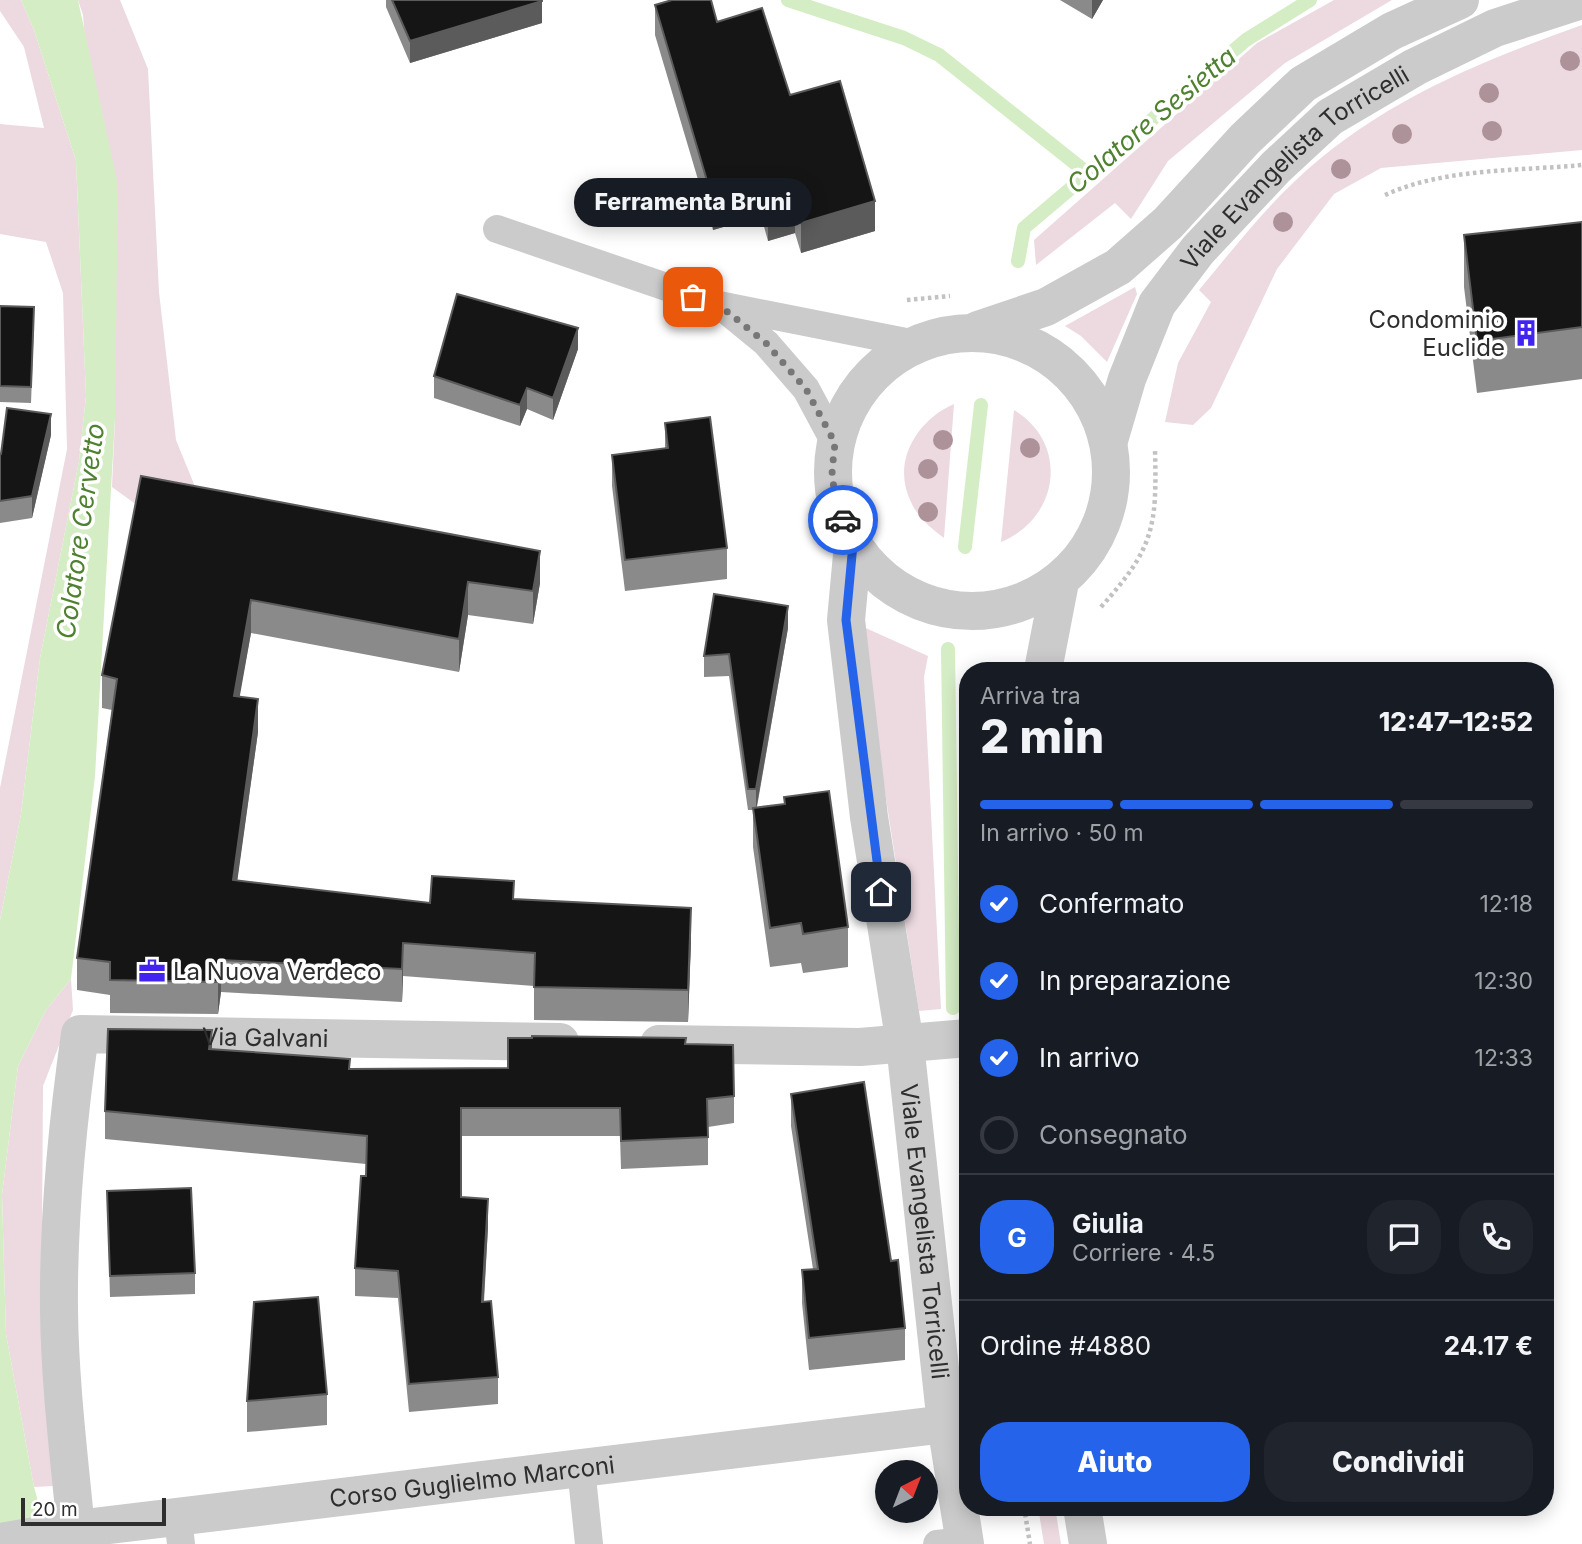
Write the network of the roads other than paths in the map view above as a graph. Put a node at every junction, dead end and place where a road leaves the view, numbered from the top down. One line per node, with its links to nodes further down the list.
1 (1460, 0): 5 (street, Viale Evangelista Torricelli)
2 (1581, 0): 7 (street, Viale Evangelista Torricelli)
3 (497, 229): 4 (lane)
4 (719, 305): 6 (lane); 8 (lane)
5 (972, 332): 6 (street); 7 (street)
6 (916, 344): 8 (street)
7 (1109, 440): 10 (street)
8 (835, 443): 9 (street)
9 (853, 544): 10 (street); 13 (street, Viale Evangelista Torricelli)
10 (1060, 582): 11 (street)
11 (1044, 662)
12 (959, 1039): 13 (street)
13 (905, 1044): 14 (street, Viale Evangelista Torricelli); 18 (street, Via Galvani)
14 (946, 1424): 15 (street, Corso Guglielmo Marconi); 20 (street, Viale Evangelista Torricelli)
15 (581, 1468): 17 (street, Corso Guglielmo Marconi); 21 (lane)
16 (1083, 1516): 22 (street)
17 (179, 1530): 18 (street, Corso Guglielmo Marconi)
18 (67, 1531): 19 (street, Corso Guglielmo Marconi)
19 (0, 1542)
20 (955, 1543)
21 (589, 1544)
22 (1088, 1544)

